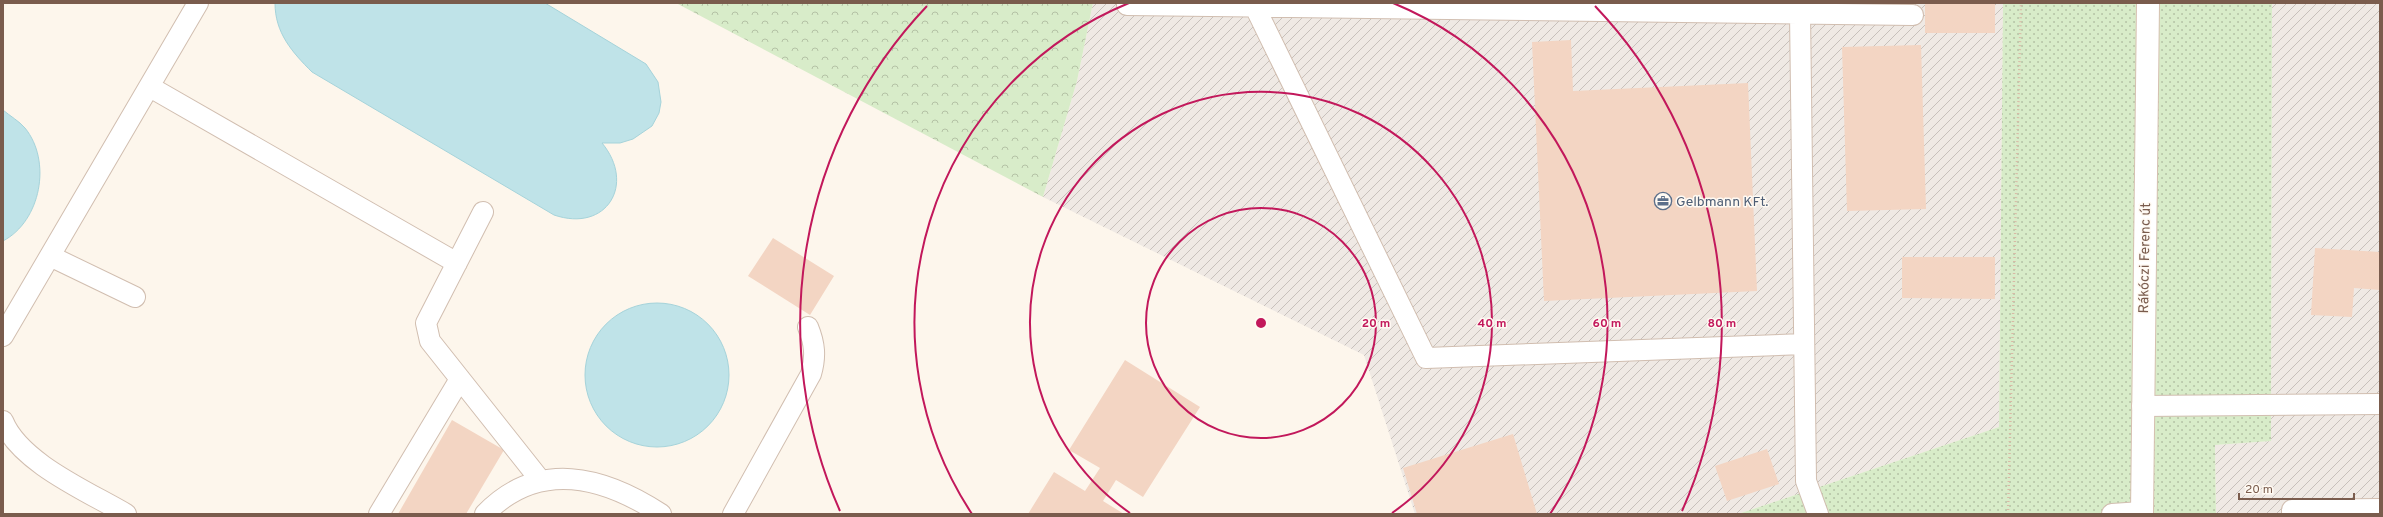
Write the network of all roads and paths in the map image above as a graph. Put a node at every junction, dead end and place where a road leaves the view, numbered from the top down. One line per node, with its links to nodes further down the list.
1 (198, 3): 8 (lane)
2 (2021, 3): 29 (path)
3 (2148, 3): 18 (main road, Rákóczi Ferenc út)
4 (1127, 5): 5 (lane)
5 (1255, 7): 6 (lane); 15 (lane)
6 (1800, 13): 7 (lane); 15 (lane)
7 (1913, 15)
8 (150, 87): 10 (lane); 11 (lane)
9 (483, 212): 11 (lane)
10 (50, 256): 12 (lane); 14 (lane)
11 (457, 263): 16 (lane)
12 (135, 297)
13 (808, 327): 27 (lane)
14 (3, 336)
15 (1804, 344): 28 (lane)
16 (460, 379): 20 (lane); 24 (lane)
17 (2380, 404): 18 (lane)
18 (2142, 406): 22 (main road, Rákóczi Ferenc út)
19 (3, 421): 23 (lane)
20 (541, 481): 25 (lane); 26 (lane)
21 (2380, 509): 31 (lane)
22 (2142, 513): 30 (lane)
23 (126, 514)
24 (379, 514)
25 (485, 514)
26 (661, 514)
27 (733, 514)
28 (1818, 514)
29 (2008, 514)
30 (2112, 514)
31 (2292, 514)

